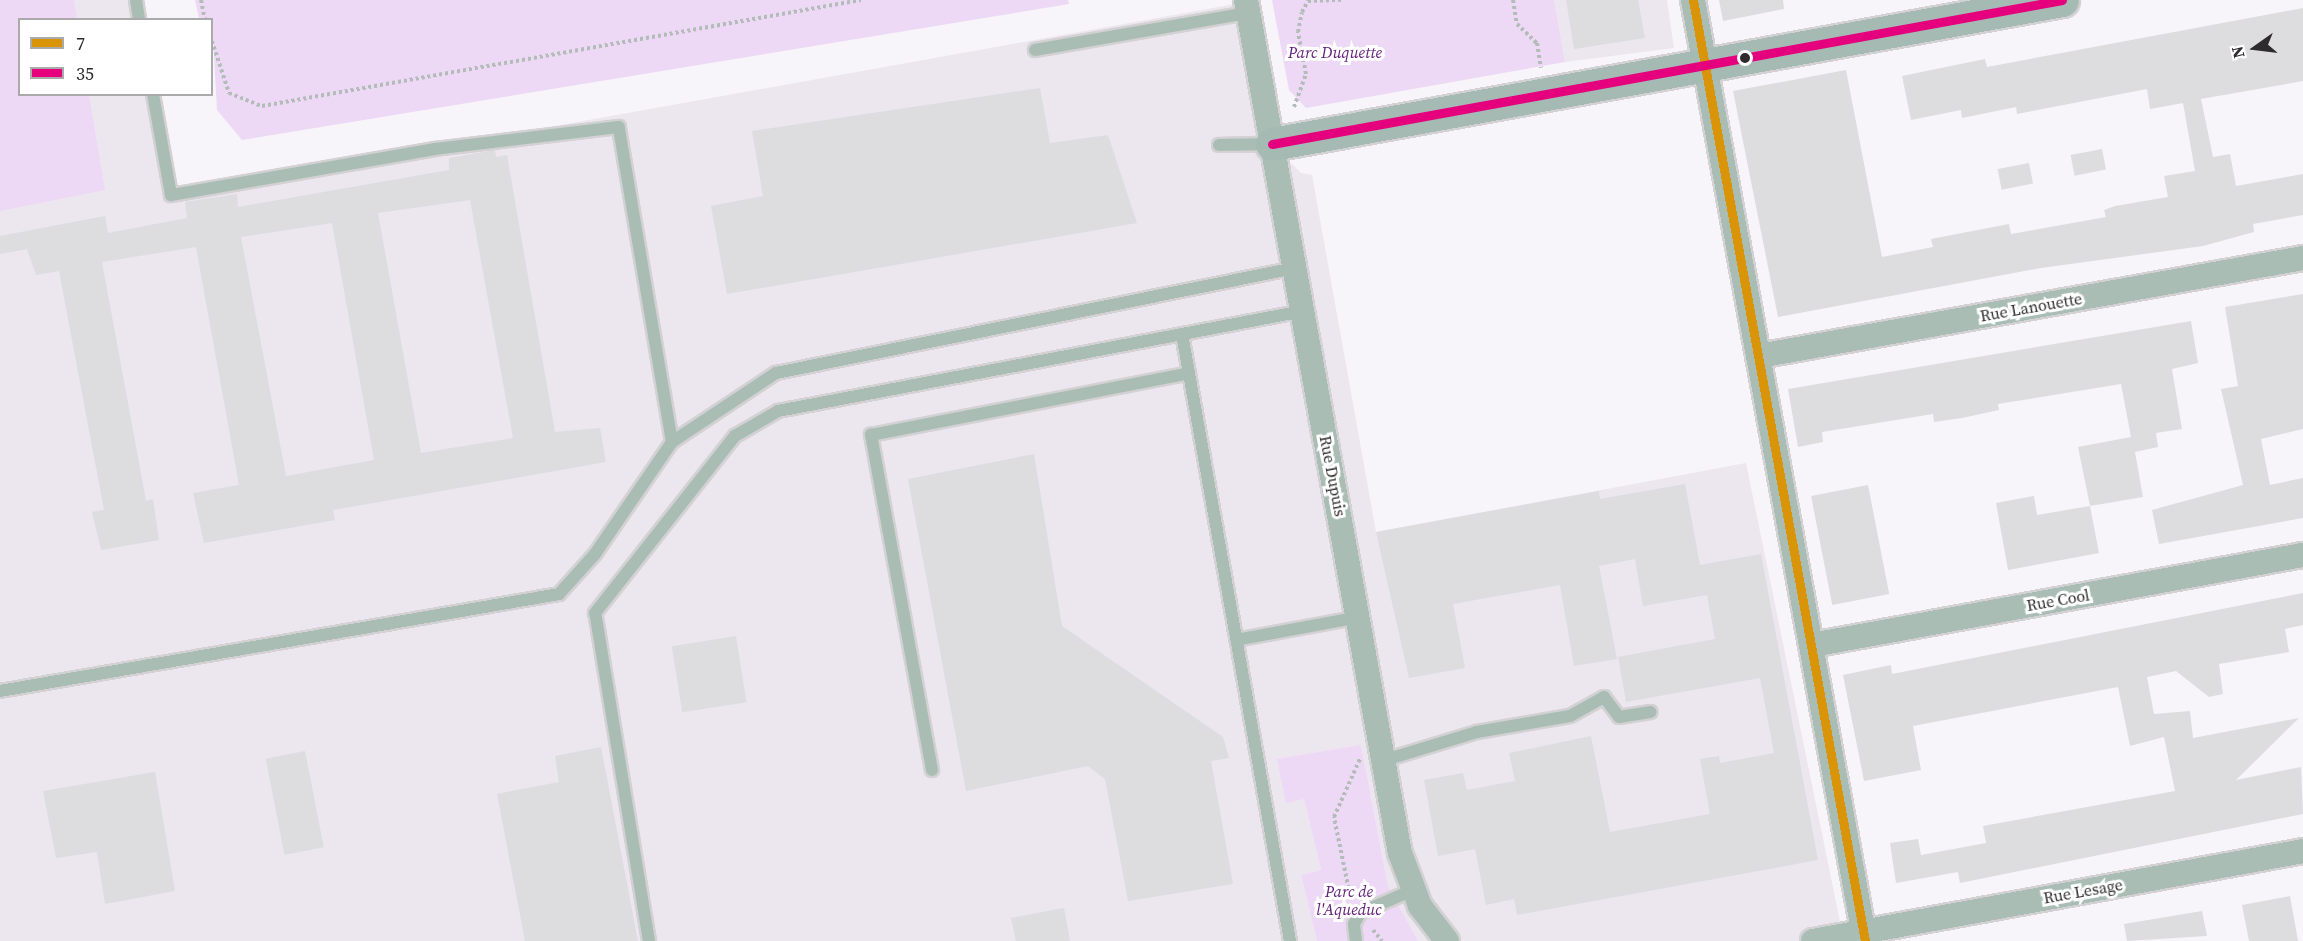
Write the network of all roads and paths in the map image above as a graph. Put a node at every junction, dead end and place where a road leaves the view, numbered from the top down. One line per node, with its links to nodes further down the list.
1 (136, 0): 10 (lane)
2 (201, 0): 11 (path)
3 (861, 0): 12 (path)
4 (1341, 0): 8 (path)
5 (1513, 0): 15 (path)
6 (1692, 0): 14 (street)
7 (2062, 0): 14 (street)
8 (1308, 1): 17 (path)
9 (1247, 6): 13 (lane); 18 (street, Rue Dupuis)
10 (139, 18)
11 (205, 18)
12 (213, 44)
13 (1035, 50)
14 (1705, 65): 18 (street); 24 (street)
15 (1542, 69)
16 (153, 96): 26 (lane)
17 (1294, 107)
18 (1272, 144): 19 (lane); 21 (street, Rue Dupuis)
19 (1219, 145)
20 (2303, 258): 24 (street, Rue Lanouette)
21 (1295, 268): 22 (street, Rue Dupuis); 26 (lane)
22 (1303, 311): 23 (lane); 28 (street, Rue Dupuis)
23 (1182, 334): 25 (lane); 40 (lane)
24 (1759, 356): 30 (street)
25 (1189, 373): 29 (lane); 35 (lane)
26 (672, 442): 31 (lane)
27 (2303, 555): 30 (street, Rue Cool)
28 (1360, 617): 29 (lane); 33 (street, Rue Dupuis)
29 (1240, 639): 41 (lane)
30 (1812, 645): 39 (street)
31 (0, 692)
32 (1651, 712): 34 (lane)
33 (1380, 728): 34 (street, Rue Dupuis); 38 (path)
34 (1385, 760): 37 (street, Rue Dupuis)
35 (932, 770)
36 (2303, 851): 39 (street, Rue Lesage)
37 (1413, 890): 38 (lane); 44 (street, Rue Dupuis)
38 (1360, 913): 42 (lane); 43 (path)
39 (1864, 936): 45 (street)
40 (649, 941)
41 (1290, 941)
42 (1356, 941)
43 (1382, 941)
44 (1448, 941)
45 (1813, 941)

